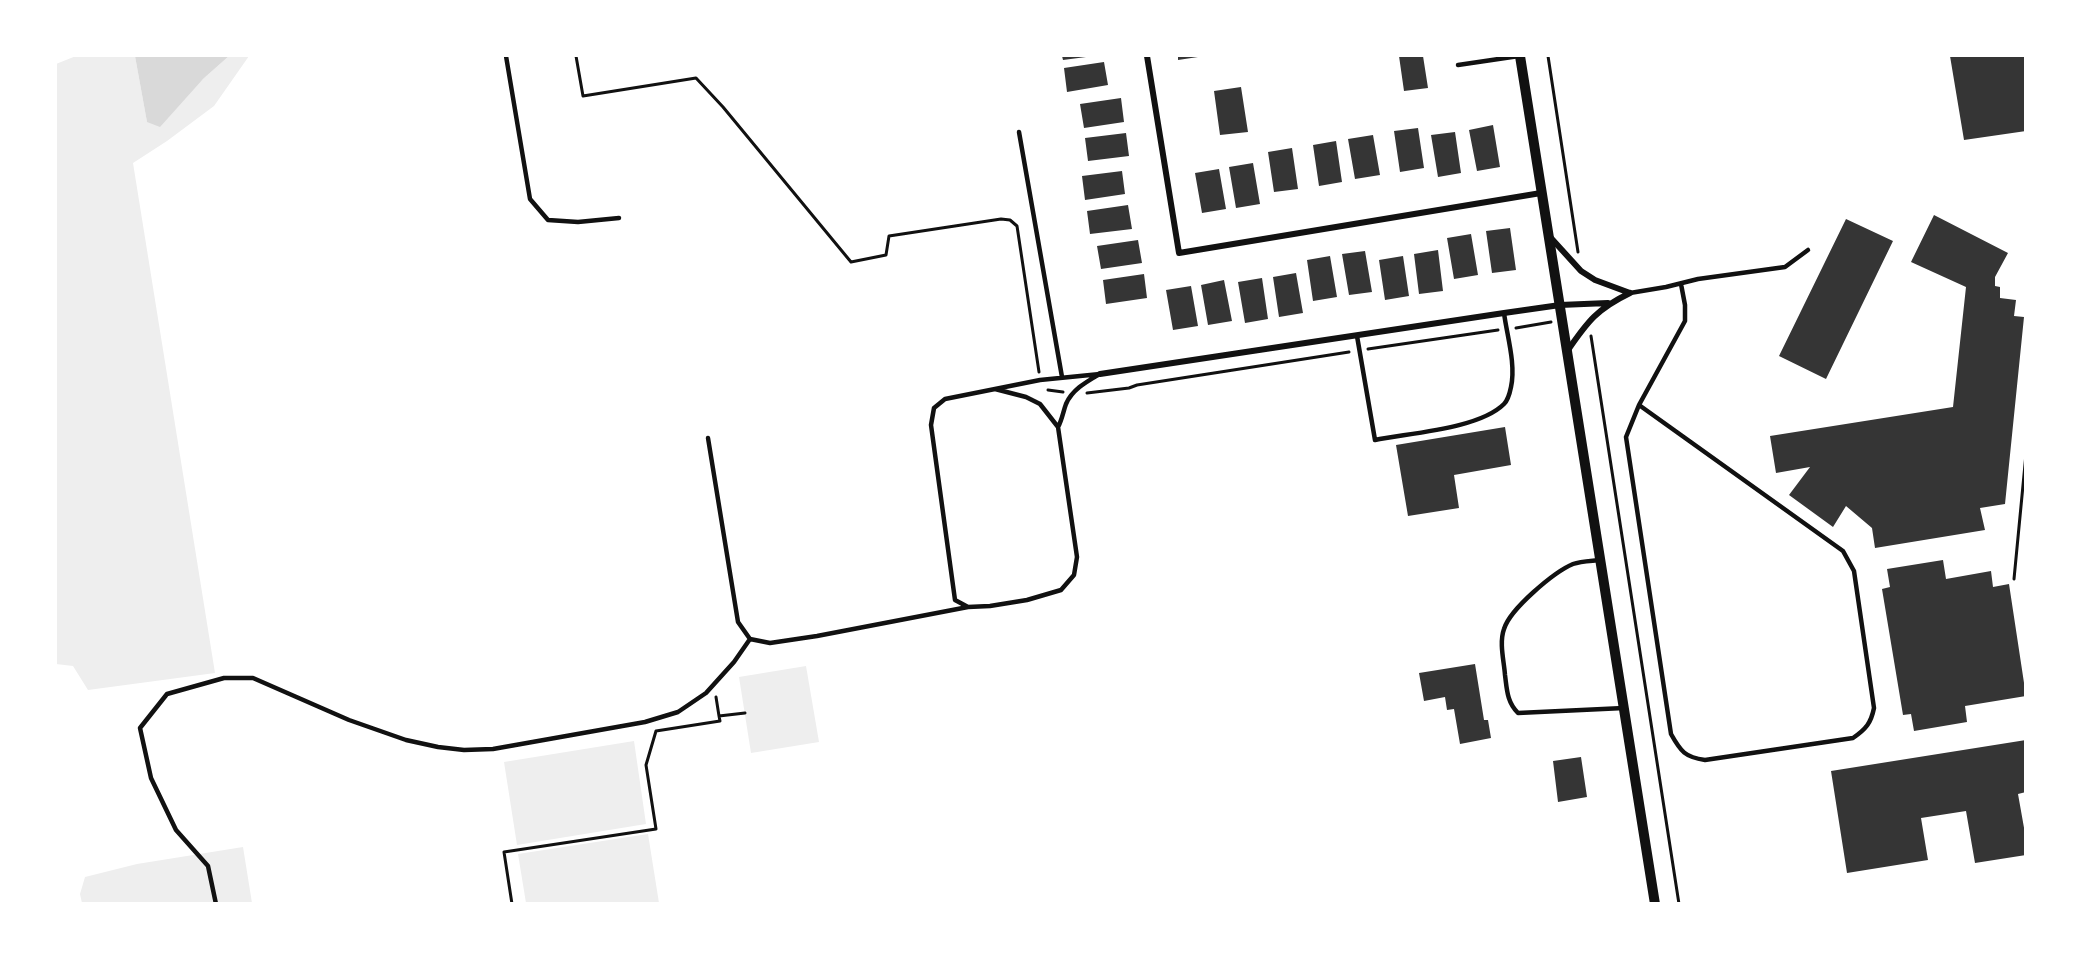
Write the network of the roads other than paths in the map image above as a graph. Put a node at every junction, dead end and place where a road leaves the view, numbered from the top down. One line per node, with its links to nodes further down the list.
1 (506, 56): 7 (lane)
2 (1147, 56): 6 (street)
3 (1519, 56): 4 (lane); 6 (street)
4 (1458, 65)
5 (1019, 132): 18 (lane)
6 (1541, 193): 8 (street)
7 (619, 218)
8 (1548, 235): 11 (street); 13 (street)
9 (1808, 250): 10 (lane)
10 (1681, 284): 11 (lane); 20 (lane)
11 (1629, 292): 12 (street)
12 (1608, 303): 13 (street); 16 (street)
13 (1560, 305): 14 (street); 16 (street)
14 (1504, 313): 15 (street); 15 (lane)
15 (1357, 336): 17 (street)
16 (1567, 351): 23 (street)
17 (1100, 374): 18 (lane); 21 (lane)
18 (1062, 377): 19 (lane)
19 (995, 389): 21 (lane); 24 (lane)
20 (1639, 405): 20 (lane)
21 (1058, 427): 24 (lane)
22 (708, 438): 25 (lane)
23 (1601, 560): 26 (street); 26 (lane)
24 (968, 607): 25 (lane)
25 (750, 639): 27 (lane)
26 (1624, 708): 28 (street)
27 (216, 903)
28 (1655, 903)

